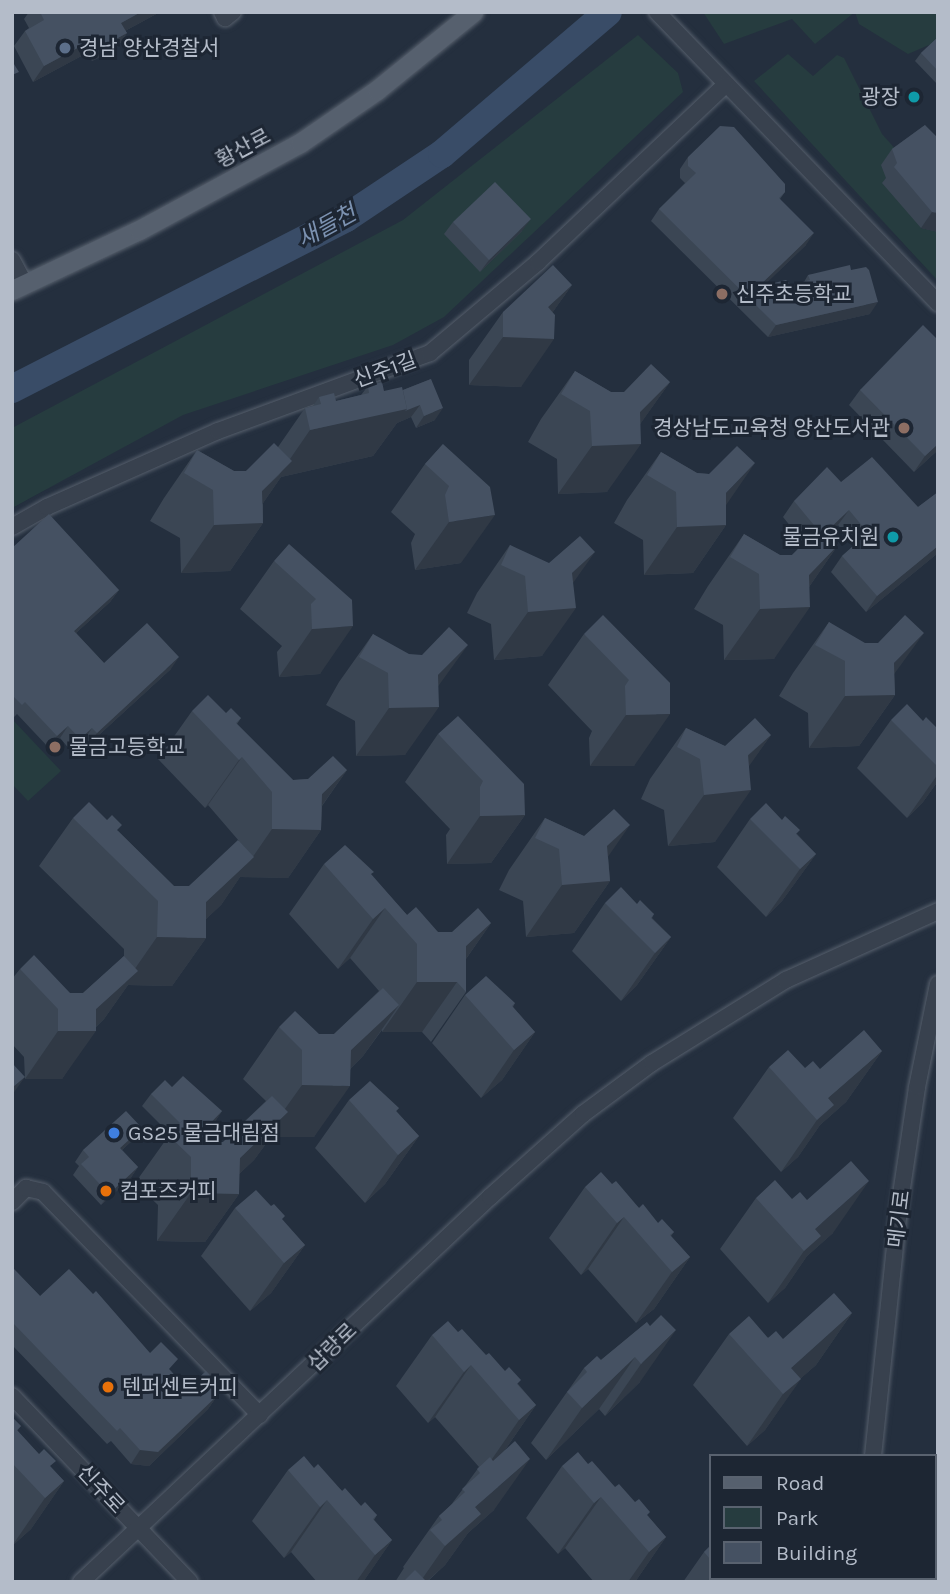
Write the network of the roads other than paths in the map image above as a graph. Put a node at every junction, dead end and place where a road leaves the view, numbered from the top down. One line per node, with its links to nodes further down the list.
1 (222, 12): 2 (street)
2 (233, 12)
3 (474, 12): 7 (main road, 황산로)
4 (657, 12): 5 (street)
5 (725, 85): 8 (street); 9 (street, 신주1길)
6 (12, 260): 7 (street)
7 (19, 287)
8 (938, 303)
9 (12, 527)
10 (938, 911): 14 (street, 삽량로)
11 (938, 984): 15 (street, 메기로)
12 (12, 1202): 14 (street)
13 (12, 1396): 16 (street, 신주로)
14 (260, 1415): 16 (street, 삽량로)
15 (873, 1454)
16 (139, 1528): 17 (street, 삽량로); 18 (street, 신주로)
17 (81, 1582)
18 (190, 1582)

